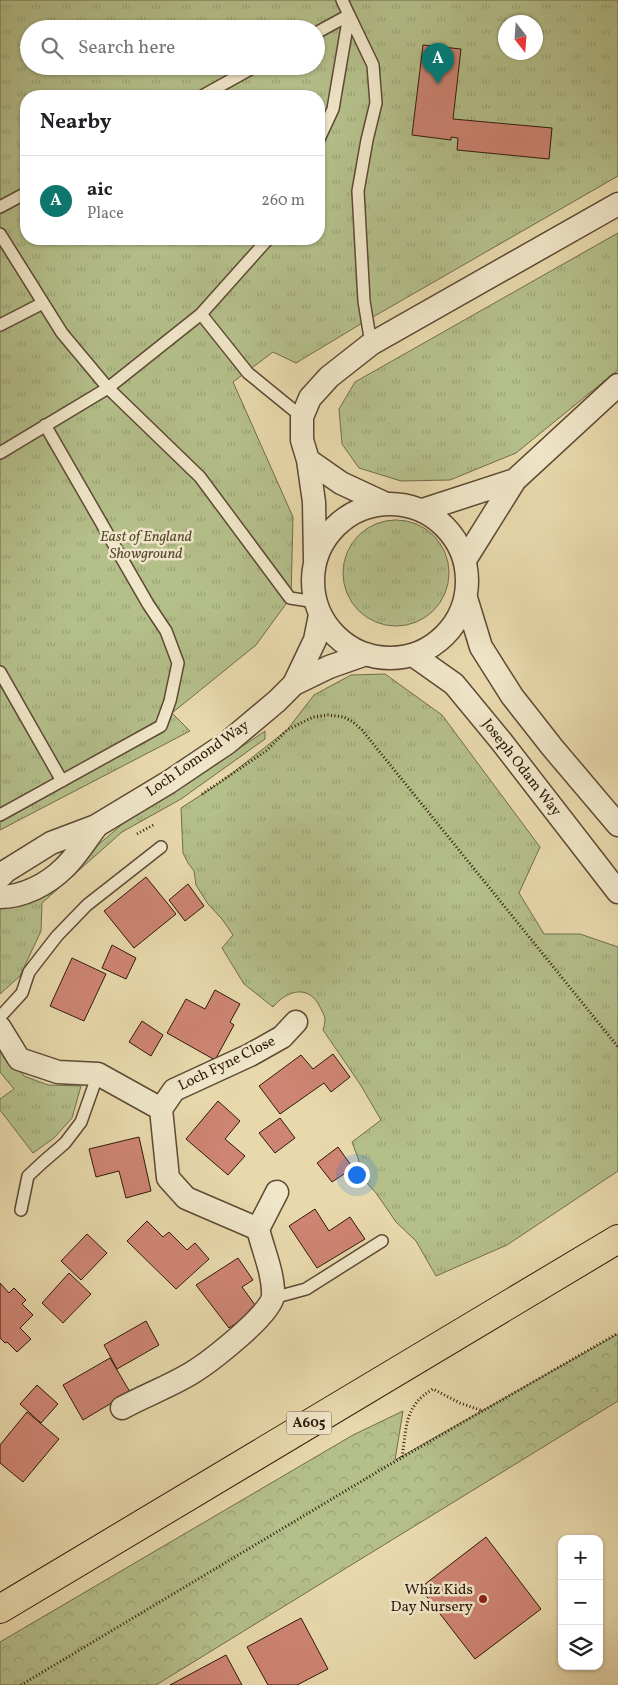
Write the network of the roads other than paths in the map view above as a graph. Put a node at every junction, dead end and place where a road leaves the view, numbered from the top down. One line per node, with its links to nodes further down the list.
1 (342, 0): 2 (lane)
2 (349, 15): 3 (lane); 6 (lane); 15 (lane)
3 (325, 28)
4 (240, 75): 5 (lane)
5 (213, 90)
6 (325, 127)
7 (20, 196): 9 (lane)
8 (618, 204): 15 (street)
9 (0, 207)
10 (0, 234): 12 (lane)
11 (263, 245): 13 (lane)
12 (43, 303): 14 (lane); 17 (lane)
13 (201, 314): 17 (lane); 18 (lane)
14 (0, 325)
15 (371, 344): 18 (street)
16 (618, 385): 22 (street)
17 (108, 388): 19 (lane); 28 (lane)
18 (302, 417): 21 (street)
19 (45, 425): 20 (lane); 33 (lane)
20 (0, 453)
21 (308, 460): 23 (street); 25 (street)
22 (515, 480): 24 (street); 26 (street)
23 (384, 503): 24 (street); 25 (street)
24 (423, 510): 26 (street)
25 (315, 560): 28 (street)
26 (465, 560): 27 (street)
27 (466, 598): 30 (street); 35 (street)
28 (318, 608): 29 (street); 32 (street, Loch Lomond Way)
29 (366, 654): 30 (street); 32 (street, Loch Lomond Way)
30 (413, 655): 39 (street, Joseph Odam Way)
31 (0, 672): 33 (lane)
32 (294, 684): 36 (street, Loch Lomond Way)
33 (62, 781): 34 (lane)
34 (0, 815)
35 (618, 825)
36 (96, 826): 38 (street, Loch Lomond Way); 40 (street, Loch Lomond Way)
37 (161, 847): 41 (lane)
38 (0, 877)
39 (618, 892)
40 (0, 897)
41 (0, 1017)
42 (296, 1022): 45 (street, Loch Fyne Close)
43 (0, 1028): 44 (street)
44 (98, 1074): 45 (street); 47 (lane)
45 (161, 1109): 48 (street)
46 (277, 1192): 48 (street)
47 (21, 1210)
48 (258, 1229): 51 (street)
49 (618, 1239): 53 (main road, A605)
50 (382, 1241): 51 (lane)
51 (273, 1298): 52 (street)
52 (122, 1408)
53 (0, 1609)

